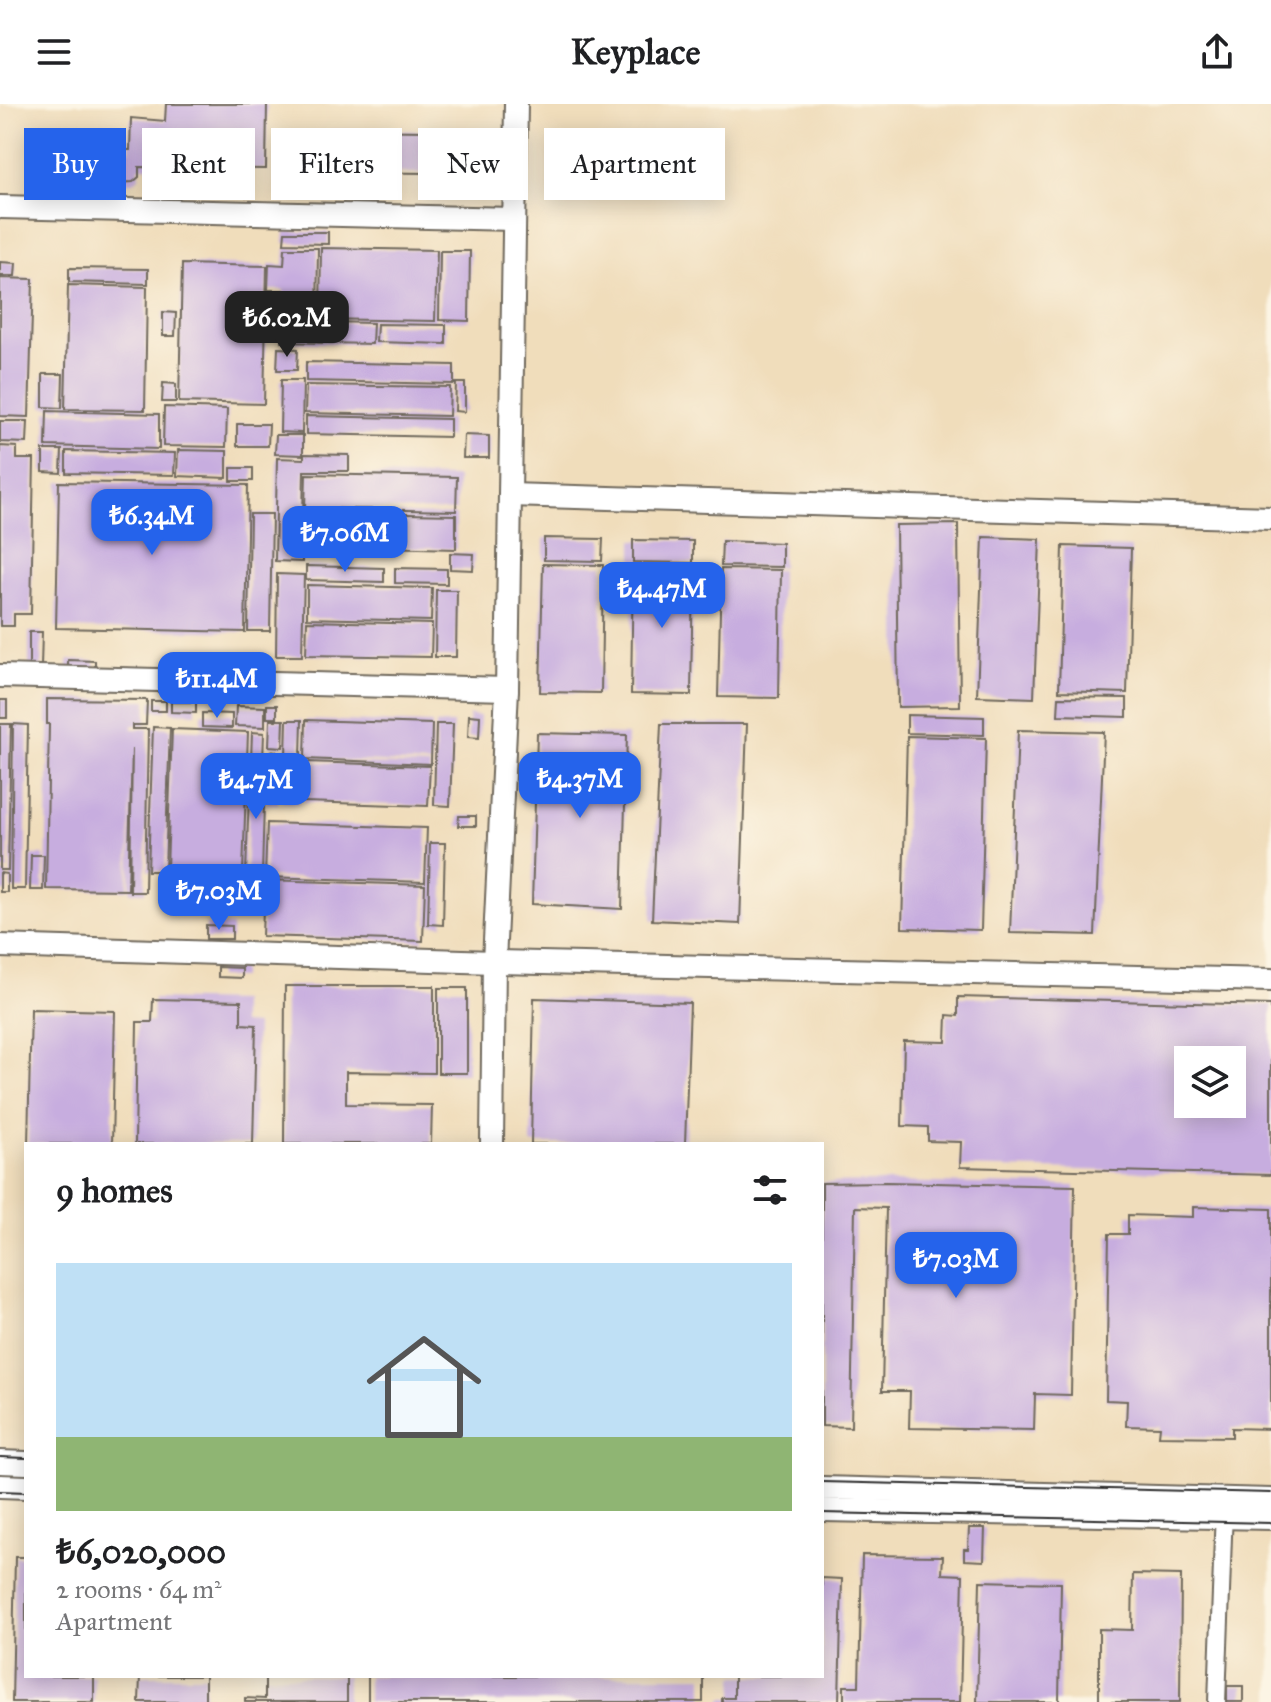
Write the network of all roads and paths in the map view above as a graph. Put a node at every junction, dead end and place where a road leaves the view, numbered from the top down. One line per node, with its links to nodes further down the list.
1 (516, 104): 3 (street)
2 (0, 207): 3 (street)
3 (514, 219): 4 (street)
4 (510, 495): 5 (street); 7 (street)
5 (1271, 518)
6 (0, 676): 7 (street)
7 (507, 689): 9 (street)
8 (0, 946): 9 (street)
9 (494, 962): 10 (street); 11 (street)
10 (1271, 980)
11 (492, 1142)
12 (0, 1462): 13 (street)
13 (24, 1463)
14 (0, 1486): 15 (street)
15 (24, 1487)
16 (824, 1488): 18 (street)
17 (1271, 1500): 18 (street)
18 (1224, 1508): 19 (street); 20 (street); 21 (street)
19 (824, 1510)
20 (1271, 1518)
21 (1217, 1702)

